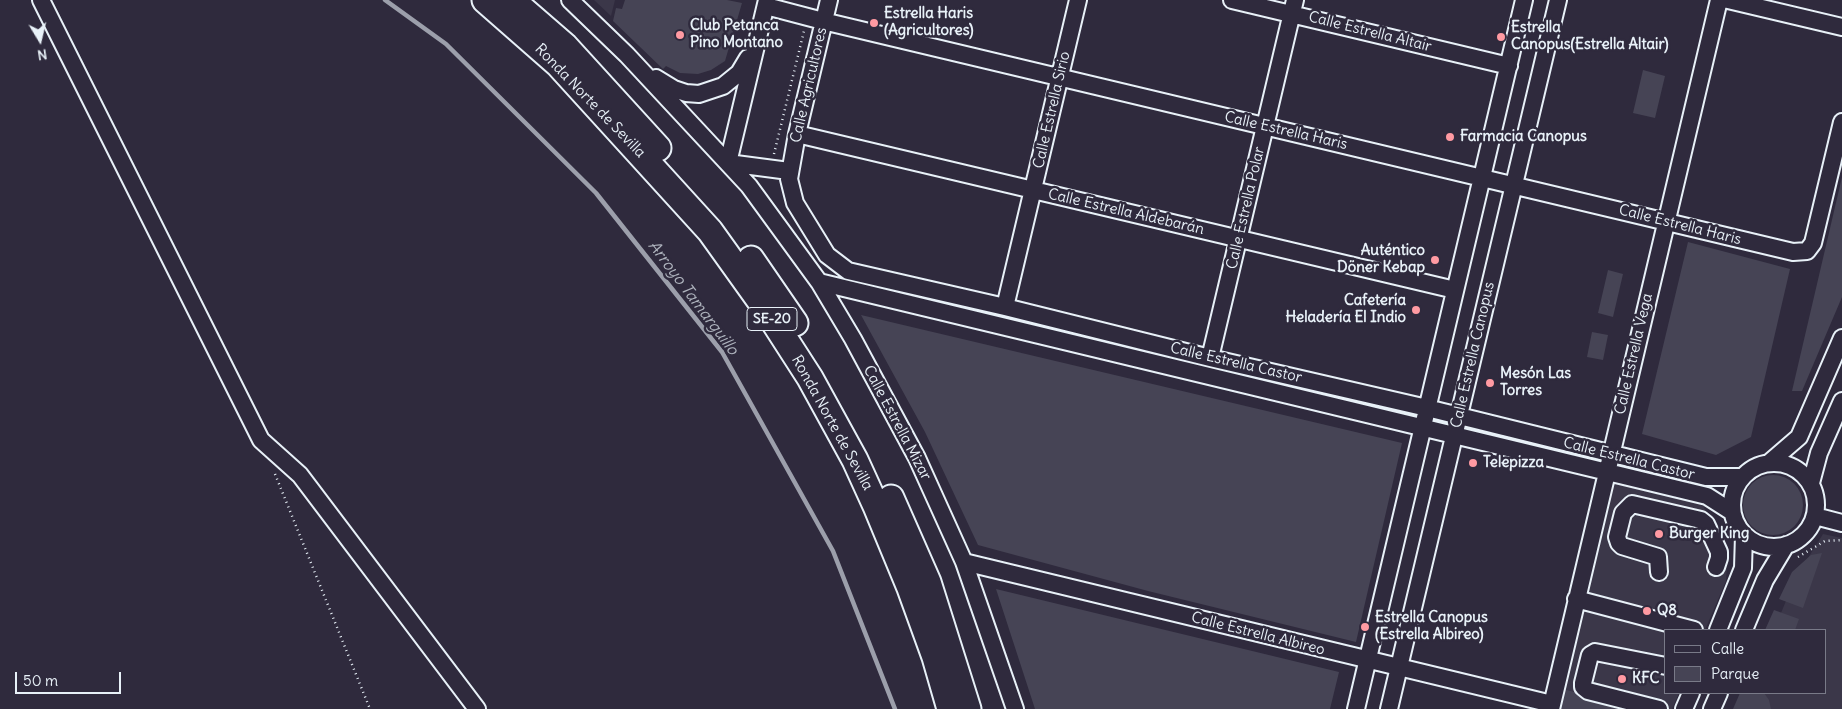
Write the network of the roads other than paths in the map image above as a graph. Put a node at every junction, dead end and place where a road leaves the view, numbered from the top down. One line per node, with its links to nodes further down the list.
1 (41, 0): 63 (street)
2 (486, 0): 64 (highway, Ronda Norte de Sevilla / SE-20)
3 (512, 0): 65 (highway, Ronda Norte de Sevilla / SE-20)
4 (570, 0): 17 (street)
5 (828, 0): 14 (street, Calle Agricultores)
6 (1078, 0): 19 (street, Calle Estrella Sirio)
7 (1232, 0): 13 (street, Calle Estrella Altair)
8 (1524, 0): 18 (street)
9 (1558, 0): 26 (street, Calle Estrella Canopus)
10 (1719, 0): 28 (street, Calle Estrella Vega)
11 (1728, 0): 15 (street)
12 (766, 3): 14 (street, Calle Estrella Haris); 16 (street)
13 (1294, 7): 18 (street, Calle Estrella Altair); 21 (street, Calle Estrella Polar)
14 (815, 19): 19 (street, Calle Estrella Haris); 22 (street, Calle Agricultores)
15 (1842, 27)
16 (755, 45): 17 (street); 23 (street)
17 (627, 55): 23 (street, Calle Estrella Mizar)
18 (1508, 66): 25 (street)
19 (1060, 78): 21 (street, Calle Estrella Haris); 27 (street, Calle Estrella Sirio)
20 (1842, 122): 28 (street, Calle Estrella Haris)
21 (1265, 126): 25 (street, Calle Estrella Haris); 29 (street, Calle Estrella Polar)
22 (797, 134): 24 (street, Calle Agricultores); 27 (street, Calle Estrella Aldebarán)
23 (728, 163): 24 (street); 30 (street, Calle Estrella Mizar)
24 (789, 171): 32 (street, Calle Estrella Castor)
25 (1482, 178): 26 (street, Calle Estrella Haris); 31 (street)
26 (1513, 186): 28 (street, Calle Estrella Haris); 37 (street, Calle Estrella Canopus)
27 (1033, 190): 29 (street, Calle Estrella Aldebarán); 32 (street, Calle Estrella Sirio)
28 (1666, 221): 40 (street, Calle Estrella Vega)
29 (1238, 238): 31 (street, Calle Estrella Aldebarán); 34 (street, Calle Estrella Polar)
30 (818, 282): 38 (street, Calle Estrella Castor); 50 (street, Calle Estrella Mizar)
31 (1455, 290): 36 (street)
32 (1005, 307): 34 (street, Calle Estrella Castor)
33 (1842, 338): 41 (street)
34 (1210, 358): 36 (street, Calle Estrella Castor)
35 (1842, 401): 44 (street)
36 (1427, 408): 37 (street, Calle Estrella Castor); 38 (street)
37 (1458, 416): 39 (street, Calle Estrella Canopus); 40 (street, Calle Estrella Castor)
38 (1423, 428): 39 (street, Calle Estrella Castor); 57 (street)
39 (1454, 435): 42 (street, Calle Estrella Castor); 59 (street, Calle Estrella Canopus)
40 (1610, 454): 42 (street, Calle Estrella Vega); 43 (street, Calle Estrella Castor)
41 (1770, 462): 43 (street); 44 (street)
42 (1606, 473): 45 (street, Calle Estrella Castor); 53 (street, Calle Estrella Vega)
43 (1742, 477): 45 (street)
44 (1810, 483): 46 (street)
45 (1732, 512): 48 (street)
46 (1815, 516): 47 (street); 49 (street)
47 (1842, 523)
48 (1744, 535): 49 (street); 55 (street)
49 (1786, 545): 56 (street)
50 (964, 562): 57 (street, Calle Estrella Albireo); 66 (street, Calle Estrella Mizar)
51 (1716, 567): 52 (street)
52 (1659, 572)
53 (1576, 599): 54 (street); 62 (street, Calle Estrella Vega)
54 (1690, 629)
55 (1718, 629)
56 (1744, 629)
57 (1367, 661): 59 (street, Calle Estrella Albireo); 67 (street)
58 (1664, 666): 69 (street)
59 (1398, 668): 62 (street, Calle Estrella Albireo); 68 (street, Calle Estrella Canopus)
60 (1691, 694): 70 (street)
61 (1719, 694): 71 (street)
62 (1551, 706)
63 (478, 709)
64 (950, 709)
65 (968, 709)
66 (1015, 709)
67 (1356, 709)
68 (1388, 709)
69 (1659, 709)
70 (1684, 709)
71 (1712, 709)

